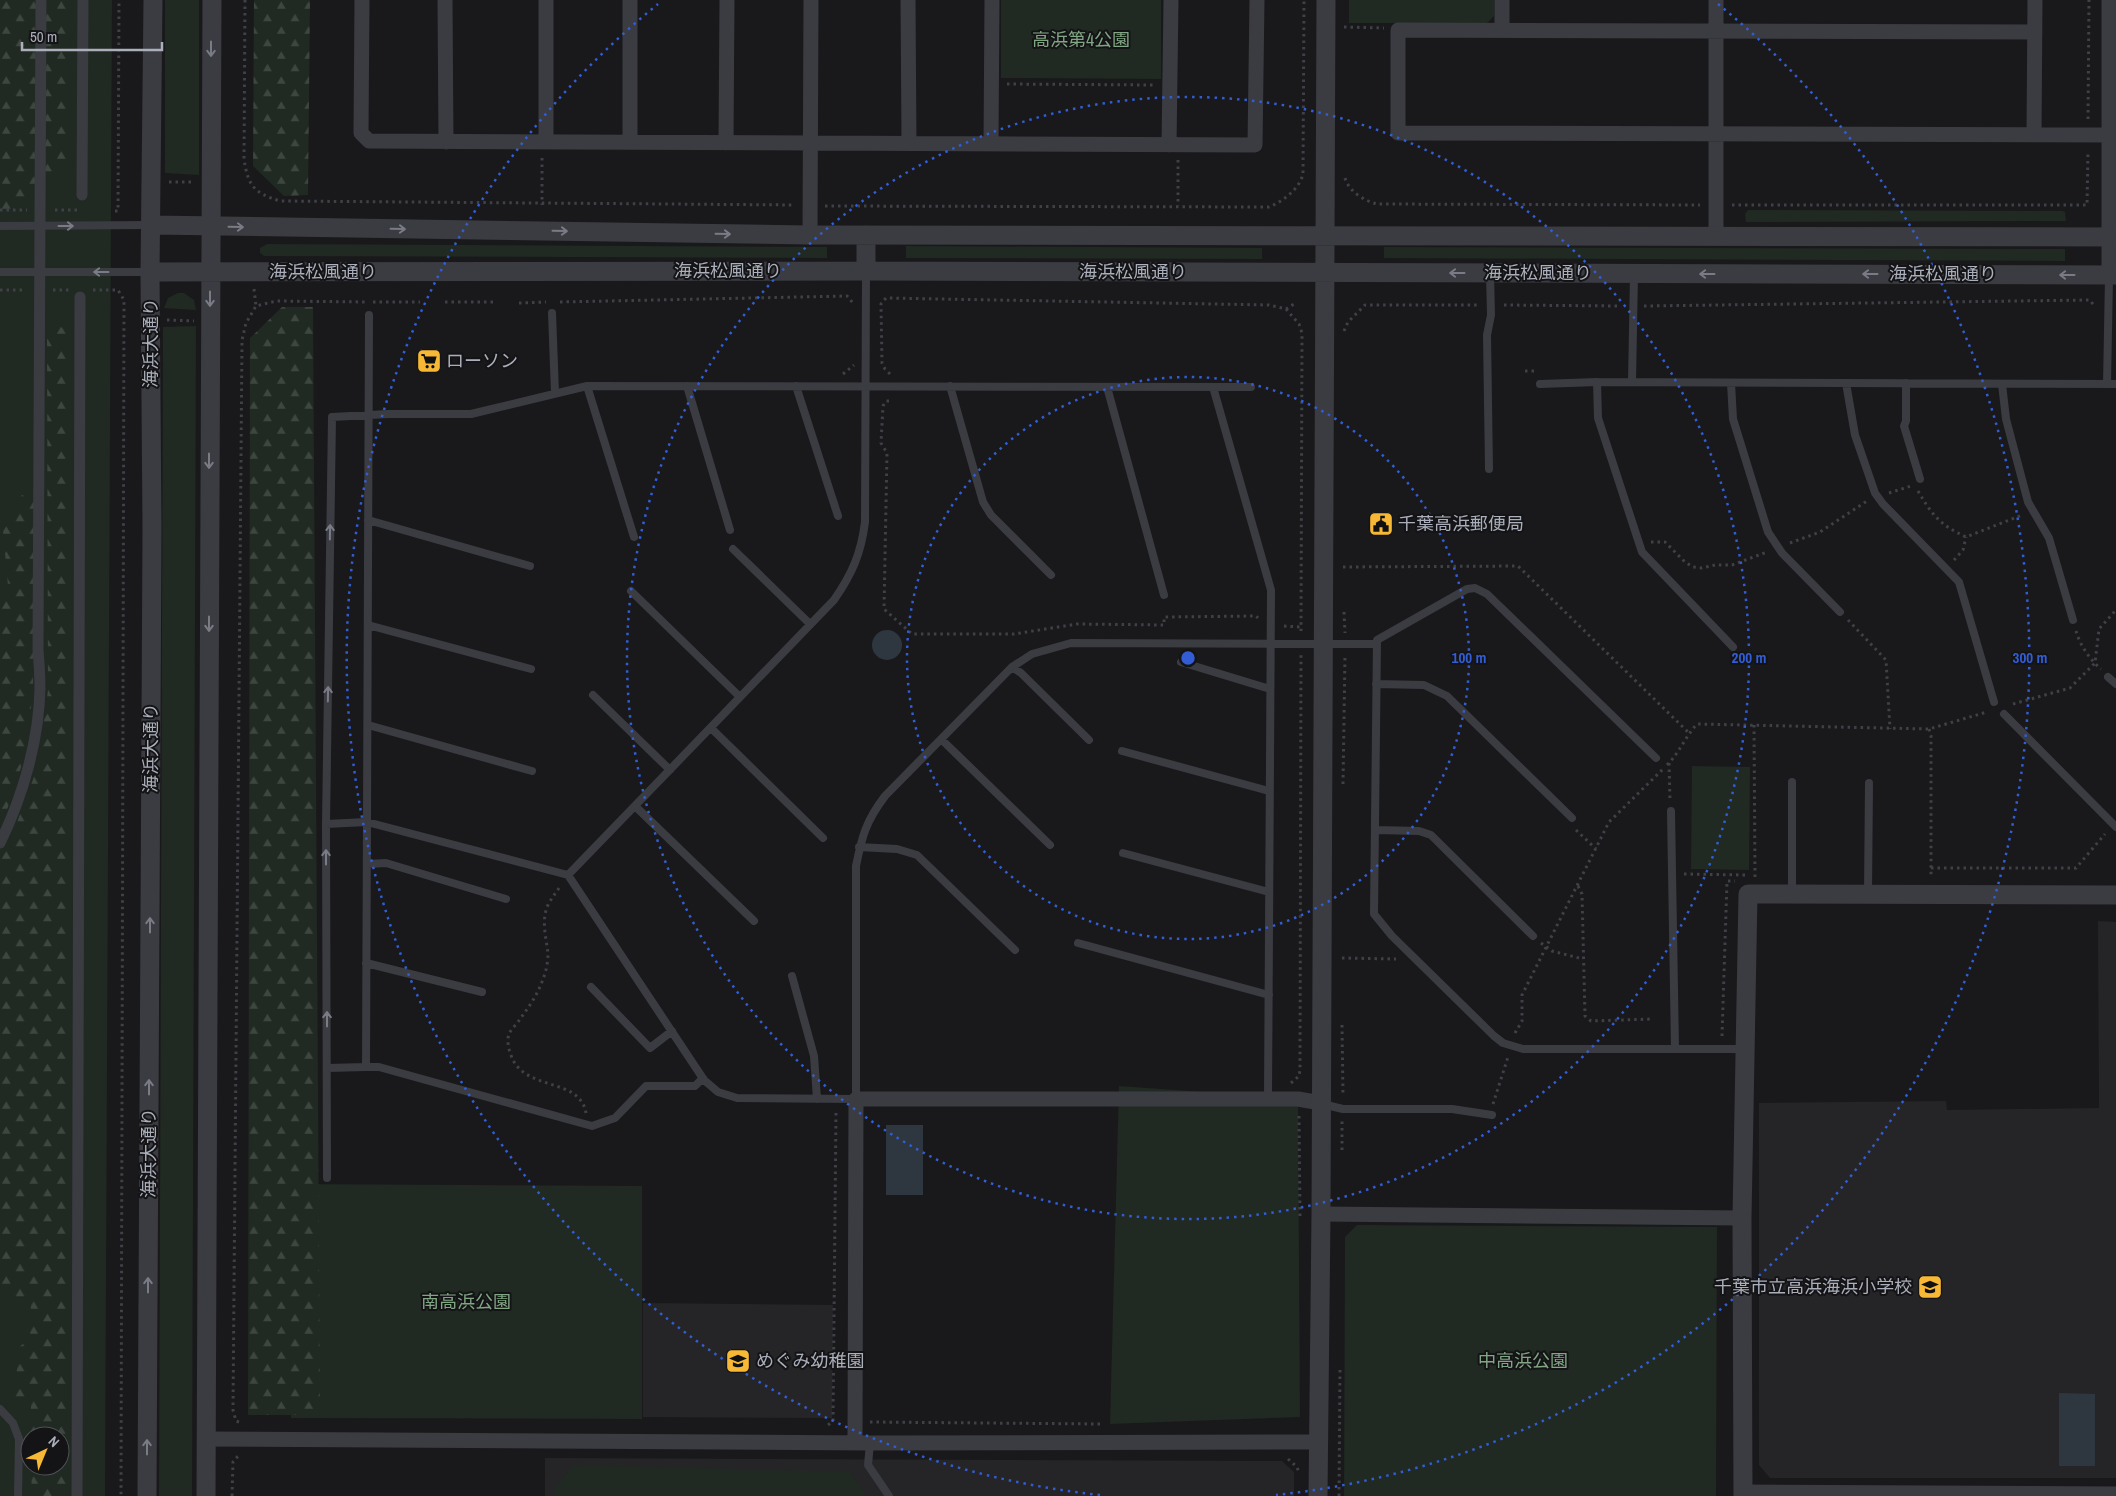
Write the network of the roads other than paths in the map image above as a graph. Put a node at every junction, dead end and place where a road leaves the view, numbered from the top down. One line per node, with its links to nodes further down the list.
1 (41, 0): 37 (street)
2 (83, 0): 35 (street)
3 (153, 0): 38 (street, 海浜大通り)
4 (212, 0): 39 (street, one-way to 39)
5 (362, 0): 27 (street)
6 (445, 0): 27 (street)
7 (546, 0): 28 (street)
8 (630, 0): 29 (street)
9 (727, 0): 30 (street)
10 (811, 0): 31 (street)
11 (908, 0): 32 (street)
12 (992, 0): 33 (street)
13 (1171, 0): 34 (street)
14 (1257, 0): 34 (street)
15 (1326, 0): 42 (street)
16 (1502, 0): 20 (street)
17 (1716, 0): 21 (street)
18 (2035, 0): 22 (street)
19 (2109, 0): 23 (street)
20 (1502, 30): 21 (street); 24 (street)
21 (1716, 31): 22 (street); 24 (street)
22 (2035, 32): 25 (street)
23 (2112, 32): 26 (street)
24 (1717, 134): 25 (street); 43 (street)
25 (2034, 134): 26 (street)
26 (2112, 135): 44 (street)
27 (446, 142): 28 (street)
28 (544, 142): 29 (street)
29 (630, 142): 30 (street)
30 (726, 143): 31 (street)
31 (810, 143): 32 (street); 40 (street)
32 (909, 143): 33 (street)
33 (991, 144): 34 (street)
34 (1173, 145)
35 (82, 195)
36 (0, 226): 37 (lane)
37 (41, 226): 38 (lane, one-way to 38); 47 (street)
38 (152, 226): 39 (street, 海浜松風通り); 48 (street, 海浜大通り)
39 (210, 226): 40 (street, 海浜松風通り, one-way to 40); 49 (street)
40 (810, 235): 41 (street, 海浜松風通り)
41 (866, 235): 42 (street, 海浜松風通り); 45 (street)
42 (1324, 236): 43 (street, 海浜松風通り); 50 (street)
43 (1716, 236): 44 (street, 海浜松風通り)
44 (2112, 237): 53 (street)
45 (866, 271): 49 (street, 海浜松風通り); 50 (street, 海浜松風通り); 69 (lane)
46 (0, 272): 47 (lane)
47 (40, 272): 48 (lane, one-way to 47); 126 (street)
48 (150, 272): 49 (street, 海浜松風通り); 170 (street, 海浜大通り, one-way to 48)
49 (210, 272): 161 (street, one-way to 161)
50 (1324, 272): 51 (street, 海浜松風通り, one-way to 50); 93 (street)
51 (1490, 273): 52 (street, 海浜松風通り); 77 (lane)
52 (1634, 274): 53 (street, 海浜松風通り, one-way to 52); 58 (lane)
53 (2112, 275): 64 (lane)
54 (80, 297): 169 (street)
55 (552, 314): 75 (lane)
56 (369, 315): 76 (lane)
57 (1597, 382): 58 (lane); 62 (lane); 95 (lane)
58 (1632, 382): 59 (lane)
59 (1731, 383): 60 (lane); 88 (lane)
60 (1846, 383): 61 (lane); 105 (lane)
61 (1906, 383): 63 (lane); 78 (lane)
62 (1540, 384)
63 (2002, 384): 64 (lane); 89 (lane)
64 (2107, 384): 65 (lane)
65 (2116, 384): 74 (lane)
66 (587, 386): 67 (lane); 75 (lane); 82 (lane)
67 (687, 386): 68 (lane); 81 (lane)
68 (796, 386): 69 (lane); 79 (lane)
69 (866, 386): 70 (lane); 90 (lane)
70 (950, 386): 71 (lane); 85 (lane)
71 (1107, 387): 72 (lane); 87 (lane)
72 (1213, 387): 73 (lane); 92 (lane)
73 (1251, 387)
74 (2116, 388)
75 (555, 393): 76 (lane)
76 (369, 415): 80 (lane); 122 (lane, one-way to 76)
77 (1489, 469)
78 (1920, 479)
79 (838, 516)
80 (368, 520): 84 (lane); 91 (lane)
81 (730, 530)
82 (634, 537)
83 (733, 549): 90 (lane)
84 (530, 566)
85 (1051, 574)
86 (631, 591): 104 (lane)
87 (1164, 595)
88 (1840, 612)
89 (2073, 620)
90 (810, 624): 104 (lane)
91 (368, 625): 98 (lane); 107 (lane)
92 (1270, 644): 93 (lane); 97 (lane); 102 (lane)
93 (1323, 644): 94 (lane); 155 (street)
94 (1376, 644): 100 (lane); 112 (lane)
95 (1733, 647)
96 (1181, 662): 102 (lane)
97 (1012, 667): 109 (lane); 110 (lane)
98 (531, 669)
99 (2108, 677): 101 (lane)
100 (1376, 684): 120 (lane); 124 (lane)
101 (2116, 684)
102 (1270, 689): 117 (lane)
103 (593, 695): 113 (lane)
104 (740, 697): 108 (lane)
105 (1994, 702)
106 (2004, 714): 123 (lane)
107 (368, 725): 114 (lane); 121 (lane)
108 (711, 728): 113 (lane); 125 (lane)
109 (941, 739): 127 (lane); 128 (lane)
110 (1089, 740)
111 (1122, 751): 117 (lane)
112 (1656, 758)
113 (670, 770): 118 (lane)
114 (532, 771)
115 (1792, 782): 133 (lane)
116 (1869, 783): 134 (lane)
117 (1270, 791): 132 (lane)
118 (635, 806): 131 (lane); 137 (lane)
119 (1670, 811): 147 (lane)
120 (1572, 818)
121 (367, 822): 122 (lane); 130 (lane); 131 (lane)
122 (326, 824): 150 (lane, one-way to 122)
123 (2116, 827)
124 (1375, 830): 138 (lane); 147 (lane)
125 (823, 838)
126 (0, 843)
127 (1050, 845)
128 (859, 847): 140 (lane); 153 (lane)
129 (1123, 853): 132 (lane)
130 (367, 864): 136 (lane); 141 (lane)
131 (568, 875): 146 (lane)
132 (1269, 892): 145 (lane)
133 (1792, 894): 134 (street); 148 (street)
134 (1868, 894): 135 (street)
135 (2116, 895)
136 (506, 899)
137 (754, 921)
138 (1533, 936)
139 (1078, 943): 145 (lane)
140 (1016, 950)
141 (366, 963): 144 (lane); 149 (lane)
142 (792, 976): 152 (lane)
143 (591, 987): 146 (lane)
144 (482, 992)
145 (1269, 995): 154 (lane)
146 (672, 1031): 151 (lane)
147 (1675, 1049): 148 (lane)
148 (1745, 1049): 159 (street)
149 (366, 1067): 150 (lane); 151 (lane)
150 (327, 1068): 157 (lane)
151 (703, 1078): 152 (lane)
152 (816, 1099): 153 (lane)
153 (856, 1099): 154 (street); 162 (street)
154 (1268, 1099): 155 (street)
155 (1321, 1103): 156 (lane); 158 (street)
156 (1492, 1116)
157 (328, 1178)
158 (1321, 1214): 159 (street); 163 (street)
159 (1742, 1218): 165 (street)
160 (0, 1409): 168 (lane)
161 (206, 1439): 162 (street); 171 (street)
162 (855, 1442): 164 (street)
163 (1318, 1442): 164 (street); 173 (street)
164 (870, 1443): 172 (lane)
165 (1743, 1494): 167 (street)
166 (2116, 1494): 167 (street)
167 (1972, 1495)
168 (18, 1496)
169 (77, 1496)
170 (146, 1496)
171 (206, 1496)
172 (888, 1496)
173 (1318, 1496)

